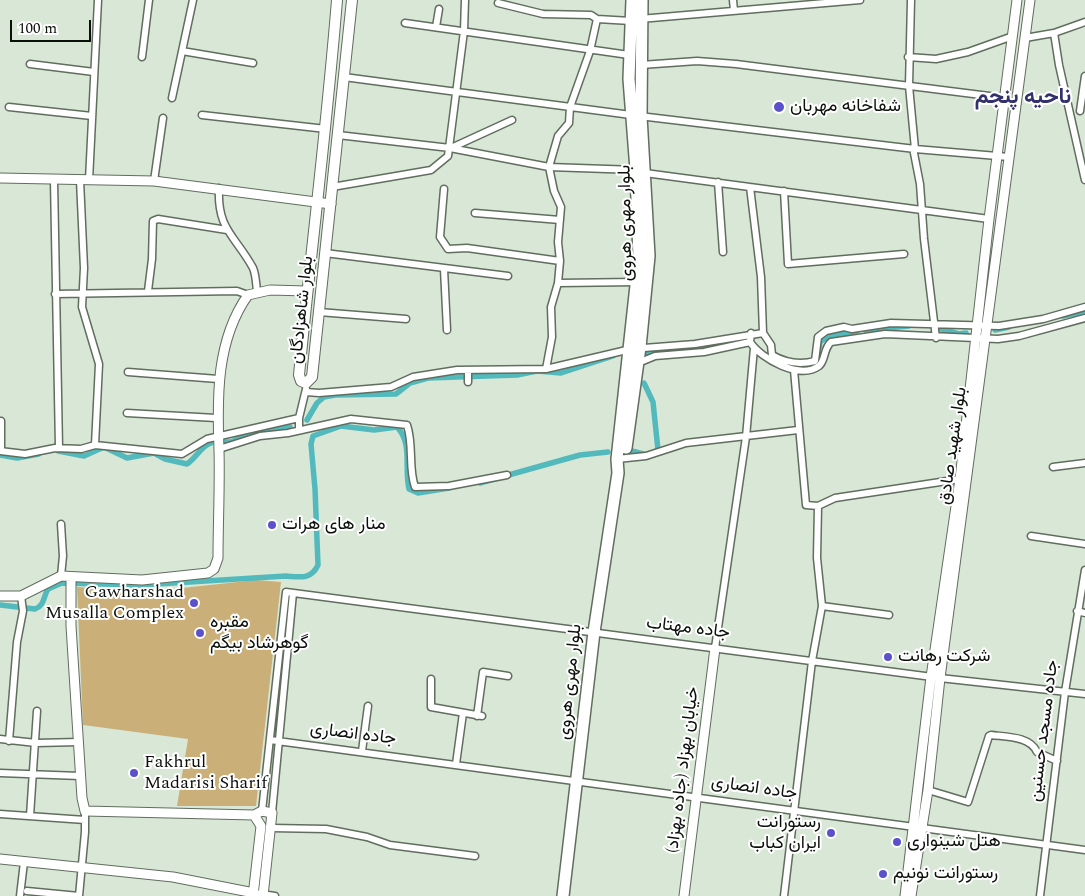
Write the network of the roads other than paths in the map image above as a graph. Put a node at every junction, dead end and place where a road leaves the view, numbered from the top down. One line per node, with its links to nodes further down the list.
1 (98, 0): 36 (street)
2 (149, 0): 32 (street)
3 (193, 0): 28 (street)
4 (337, 0): 52 (main road, بلوار شاهزادگان)
5 (352, 0): 38 (main road, بلوار شاهزادگان)
6 (464, 0): 24 (street)
7 (632, 0): 20 (highway, بلوار مهری هروی)
8 (642, 0): 20 (highway, بلوار مهری هروی)
9 (733, 0): 18 (street)
10 (763, 0): 16 (street)
11 (860, 0): 16 (street)
12 (911, 0): 31 (street)
13 (1017, 0): 26 (main road, بلوار شهید صادق)
14 (1030, 0): 27 (main road, بلوار شهید صادق)
15 (498, 3): 19 (street)
16 (763, 8): 18 (street)
17 (439, 9): 23 (street)
18 (734, 11): 20 (street)
19 (597, 19): 20 (street); 29 (street)
20 (636, 20): 30 (highway, بلوار مهری هروی); 35 (highway, بلوار مهری هروی)
21 (1085, 22): 25 (street)
22 (405, 23): 23 (street)
23 (436, 27): 24 (street)
24 (464, 31): 29 (street); 40 (street)
25 (1054, 33): 27 (street); 45 (street)
26 (1013, 36): 31 (street); 42 (main road, بلوار شهید صادق)
27 (1025, 38): 57 (main road, بلوار شهید صادق)
28 (182, 51): 33 (street); 41 (street)
29 (590, 51): 30 (street); 44 (street)
30 (629, 55): 49 (highway, بلوار مهری هروی)
31 (908, 57): 39 (street)
32 (142, 58)
33 (254, 63)
34 (30, 64): 36 (street)
35 (641, 65): 39 (street); 49 (highway, بلوار مهری هروی)
36 (94, 72): 48 (street)
37 (1085, 76): 46 (street)
38 (344, 77): 40 (street); 53 (main road, بلوار شاهزادگان)
39 (909, 86): 42 (street); 55 (street)
40 (457, 92): 44 (street); 54 (street)
41 (172, 98)
42 (1005, 98): 56 (main road, بلوار شهید صادق)
43 (9, 106): 48 (street)
44 (570, 107): 49 (street); 58 (street)
45 (1070, 112): 46 (street); 63 (street)
46 (1082, 112)
47 (202, 115): 52 (street)
48 (92, 116): 62 (street)
49 (636, 116): 55 (street); 59 (highway, بلوار مهری هروی)
50 (163, 118): 64 (street)
51 (512, 120): 54 (street)
52 (326, 129): 71 (main road, بلوار شاهزادگان)
53 (338, 135): 54 (street); 67 (main road, بلوار شاهزادگان)
54 (450, 148): 58 (street); 67 (street)
55 (914, 149): 56 (street); 73 (street)
56 (997, 156): 57 (street); 75 (main road, بلوار شهید صادق)
57 (1009, 157): 95 (main road, بلوار شهید صادق)
58 (549, 168): 59 (street); 76 (street)
59 (641, 171): 65 (street); 84 (highway, بلوار مهری هروی); 102 (highway, بلوار مهری هروی)
60 (0, 178): 61 (main road)
61 (54, 180): 62 (main road); 89 (street)
62 (84, 180): 64 (main road); 90 (street)
63 (1085, 180)
64 (154, 181): 68 (main road)
65 (718, 182): 66 (street); 78 (street)
66 (750, 186): 70 (street); 99 (street)
67 (332, 187): 72 (main road, بلوار شاهزادگان)
68 (219, 188): 71 (main road); 77 (street)
69 (444, 189): 81 (street)
70 (784, 191): 73 (street); 80 (street)
71 (316, 203): 72 (main road); 87 (main road, بلوار شاهزادگان)
72 (331, 204): 79 (main road, بلوار شاهزادگان)
73 (921, 210): 75 (street); 96 (street)
74 (475, 213): 76 (street)
75 (989, 219): 95 (main road, بلوار شهید صادق)
76 (560, 220): 81 (street)
77 (227, 230): 86 (street); 88 (street)
78 (723, 252)
79 (325, 253): 82 (street); 92 (main road, بلوار شاهزادگان)
80 (904, 254)
81 (560, 261): 85 (street)
82 (444, 269): 83 (street); 97 (street)
83 (508, 276)
84 (637, 282): 85 (street); 102 (highway, بلوار مهری هروی)
85 (558, 283): 104 (street)
86 (148, 291): 88 (street); 90 (street)
87 (307, 291): 88 (main road); 110 (main road, بلوار شاهزادگان)
88 (253, 293): 108 (main road)
89 (55, 294): 90 (street); 120 (street)
90 (84, 294): 119 (street)
91 (1085, 307): 95 (street)
92 (320, 312): 94 (street); 110 (main road, بلوار شاهزادگان)
93 (1085, 318): 100 (street)
94 (406, 319)
95 (982, 327): 96 (street); 100 (main road, بلوار شهید صادق)
96 (935, 329): 99 (street); 100 (street); 105 (street)
97 (446, 330)
98 (751, 333): 99 (street); 101 (street); 102 (street)
99 (762, 333)
100 (981, 339): 127 (main road, بلوار شهید صادق); 145 (main road, بلوار شهید صادق)
101 (752, 345): 103 (street); 105 (street); 118 (street)
102 (635, 348): 103 (highway, بلوار مهری هروی); 104 (street); 123 (highway, بلوار مهری هروی)
103 (638, 364): 123 (highway, بلوار مهری هروی)
104 (546, 368): 106 (street)
105 (794, 370): 116 (street)
106 (468, 371): 109 (street); 110 (street)
107 (128, 372): 108 (street)
108 (218, 380): 112 (main road)
109 (468, 382)
110 (306, 387): 113 (street)
111 (127, 413): 112 (street)
112 (216, 418): 117 (main road)
113 (299, 418): 115 (street); 117 (street)
114 (1, 421): 122 (street)
115 (299, 430): 121 (street); 126 (street)
116 (798, 430): 118 (street); 128 (street)
117 (217, 436): 119 (street); 121 (main road)
118 (746, 437): 123 (street); 142 (street)
119 (95, 445): 120 (street)
120 (59, 448): 122 (street)
121 (219, 449): 133 (main road)
122 (1, 451)
123 (621, 459): 141 (highway, بلوار مهری هروی)
124 (1085, 463): 125 (street)
125 (1053, 467)
126 (507, 475)
127 (960, 479): 128 (street); 145 (main road, بلوار شهید صادق)
128 (818, 506): 137 (street)
129 (61, 524): 133 (street)
130 (1031, 536): 131 (street)
131 (1085, 544)
132 (1085, 570): 138 (street, جاده مسجد حسنین)
133 (67, 580): 136 (main road); 156 (main road)
134 (290, 592): 141 (street, جاده مهتاب); 154 (street); 155 (street)
135 (0, 596): 136 (main road)
136 (21, 600): 153 (street)
137 (822, 606): 140 (street); 143 (street)
138 (1076, 611): 139 (street); 147 (street, جاده مسجد حسنین)
139 (1085, 613)
140 (889, 615)
141 (594, 632): 142 (street, جاده مهتاب); 164 (highway, بلوار مهری هروی)
142 (716, 648): 143 (street, جاده مهتاب); 166 (main road, خیابان بهزاد (جاده بهزاد))
143 (812, 661): 145 (street, جاده مهتاب); 167 (street)
144 (508, 676): 151 (street)
145 (935, 677): 147 (street, جاده مهتاب); 165 (main road, بلوار شهید صادق); 174 (main road, بلوار شهید صادق)
146 (431, 679): 151 (street)
147 (1065, 692): 148 (street, جاده مهتاب); 159 (street, جاده مسجد حسنین)
148 (1085, 694)
149 (368, 706): 158 (street)
150 (36, 711): 157 (street)
151 (463, 713): 160 (street)
152 (0, 739): 153 (street)
153 (9, 740): 157 (street)
154 (270, 740): 155 (street, جاده انصاری); 168 (street)
155 (278, 741): 158 (street, جاده انصاری); 169 (street)
156 (78, 742): 157 (street); 163 (main road)
157 (36, 743): 162 (street)
158 (362, 751): 160 (street, جاده انصاری)
159 (1057, 761): 165 (street); 175 (street, جاده مسجد حسنین)
160 (456, 764): 164 (street, جاده انصاری)
161 (0, 773): 162 (street)
162 (33, 775): 163 (street); 172 (street)
163 (80, 776): 171 (main road)
164 (578, 780): 166 (street, جاده انصاری); 187 (highway, بلوار مهری هروی)
165 (928, 790): 174 (main road, بلوار شهید صادق)
166 (698, 796): 167 (street, جاده انصاری); 188 (main road, خیابان بهزاد (جاده بهزاد))
167 (795, 810): 174 (street, جاده انصاری); 189 (street)
168 (258, 813): 169 (main road); 171 (main road); 183 (main road)
169 (272, 813): 173 (main road)
170 (0, 814): 172 (street)
171 (85, 815): 172 (street); 180 (street)
172 (30, 816)
173 (272, 828): 177 (street); 183 (main road)
174 (917, 828): 175 (street, جاده انصاری); 190 (main road, بلوار شهید صادق); 191 (main road, بلوار شهید صادق)
175 (1045, 844): 176 (street, جاده انصاری); 192 (street, جاده مسجد حسنین)
176 (1085, 850)
177 (475, 856)
178 (0, 859): 179 (main road)
179 (24, 862): 180 (main road); 184 (street)
180 (82, 867): 183 (main road); 185 (street)
181 (27, 890): 182 (street)
182 (39, 894): 185 (street)
183 (258, 895): 186 (street)
184 (20, 896)
185 (78, 896)
186 (276, 896)
187 (563, 896)
188 (684, 896)
189 (784, 896)
190 (904, 896)
191 (911, 896)
192 (1040, 896)

